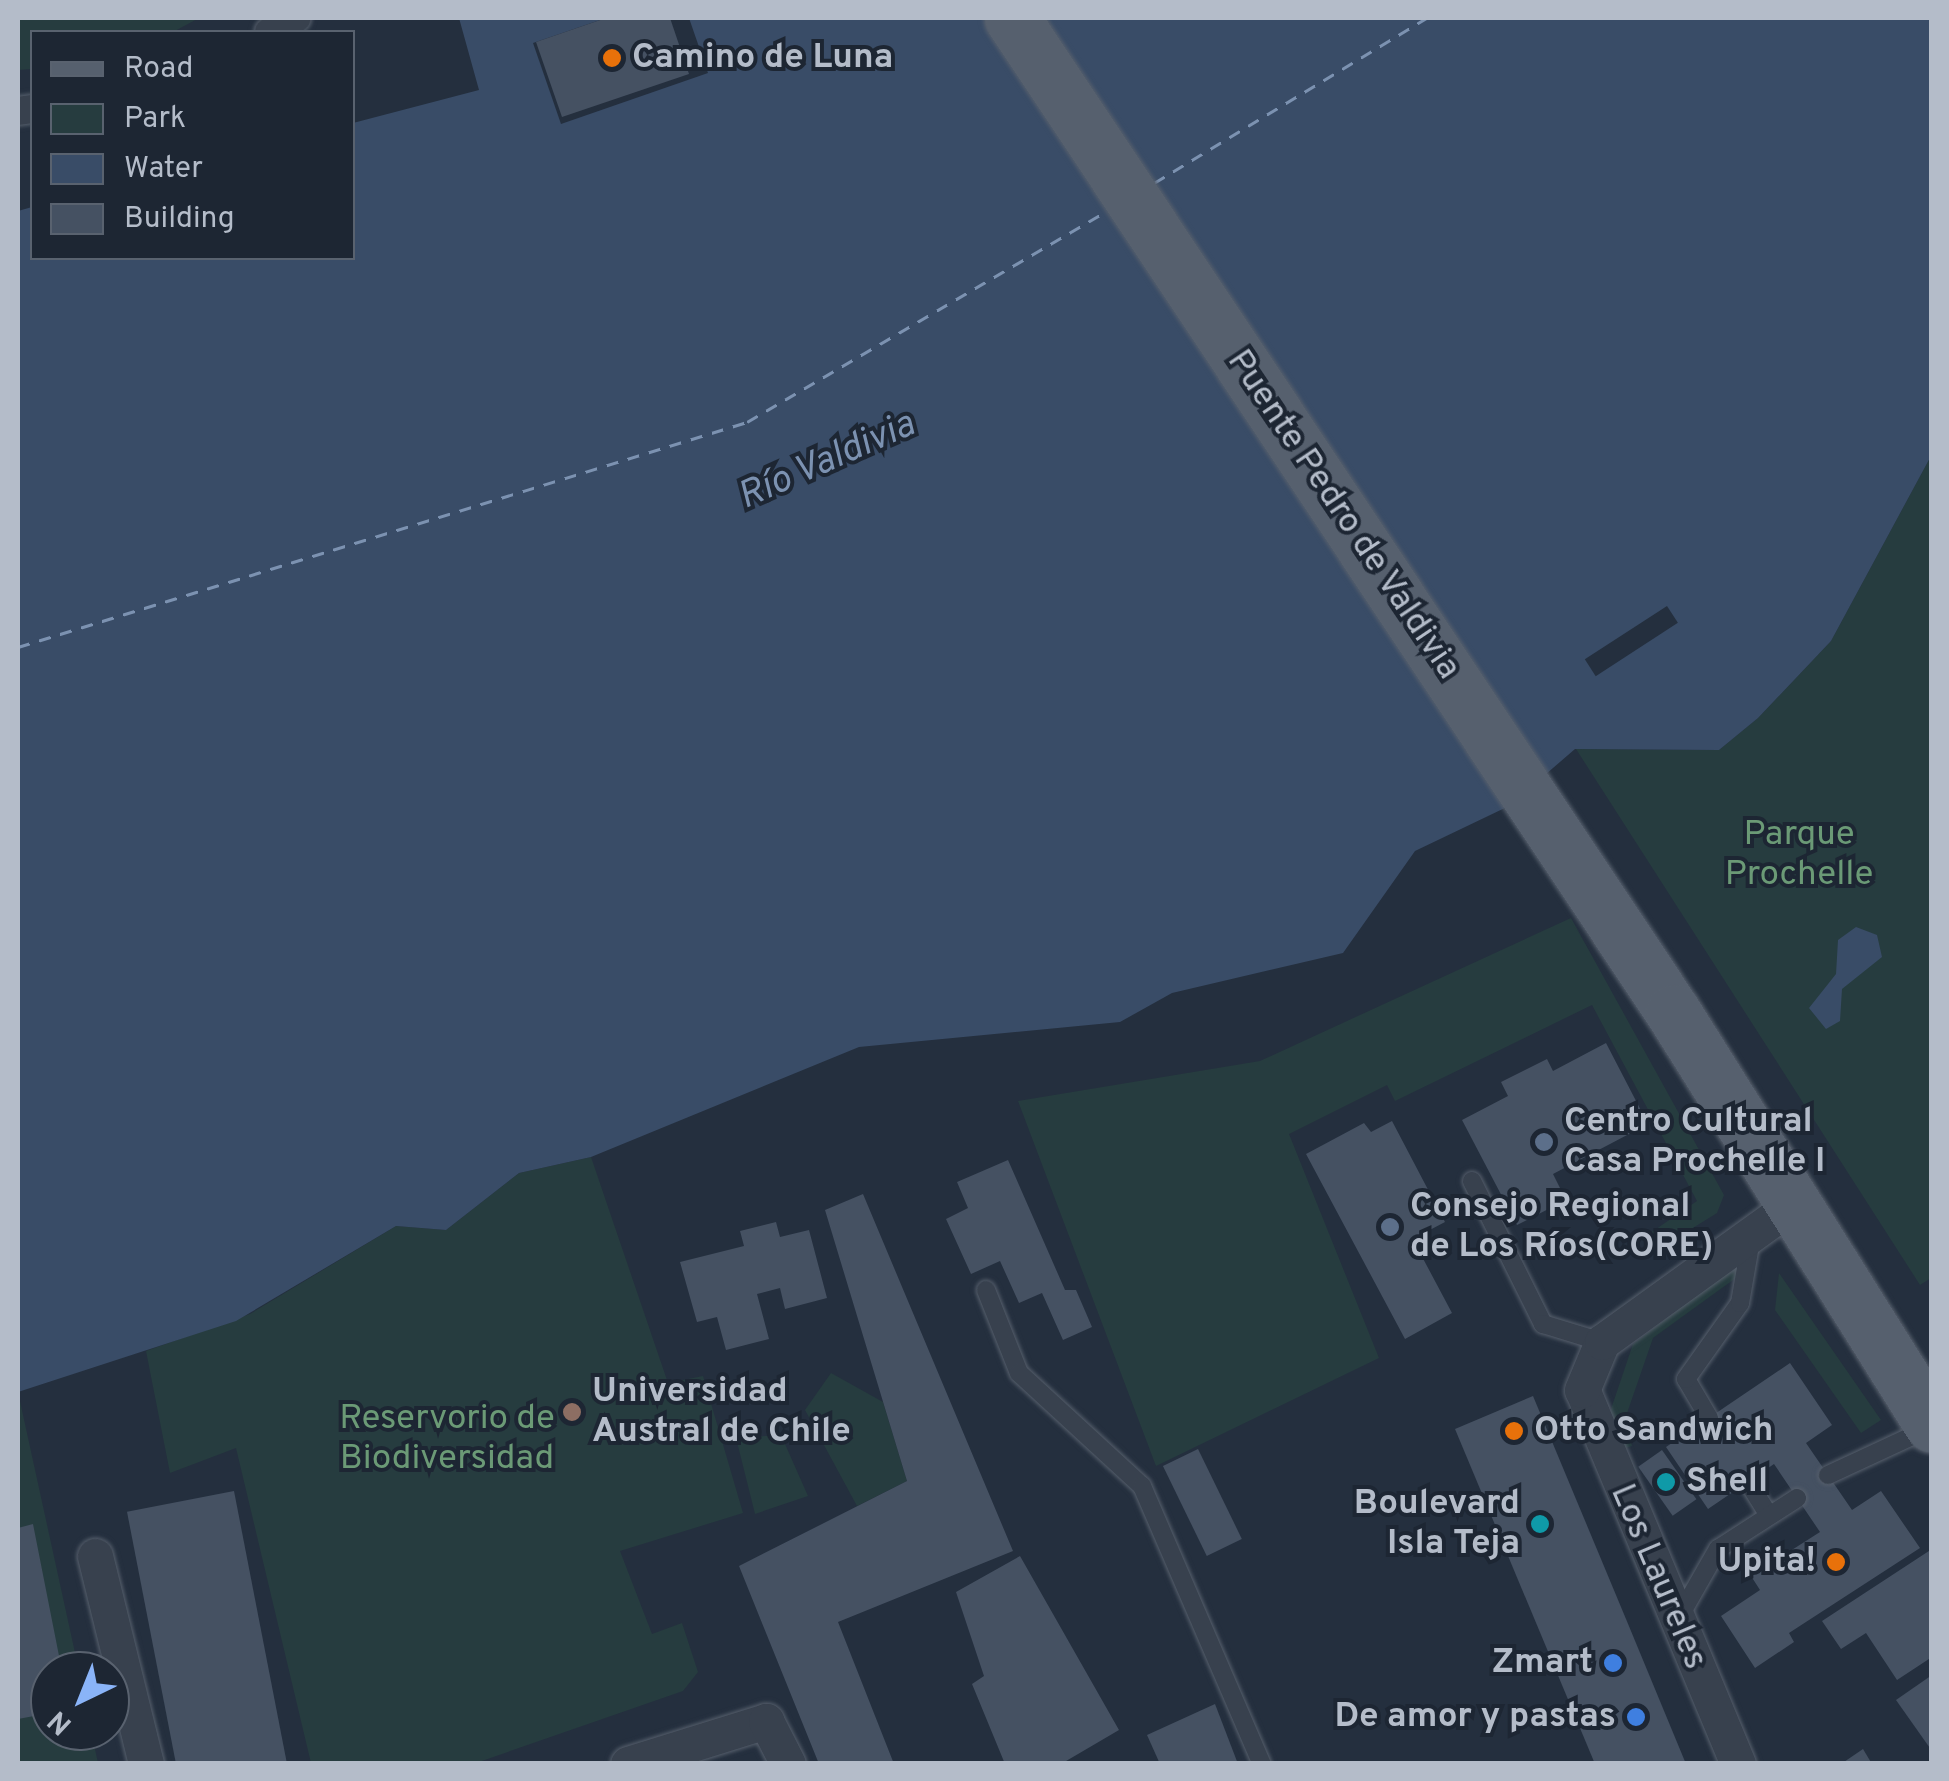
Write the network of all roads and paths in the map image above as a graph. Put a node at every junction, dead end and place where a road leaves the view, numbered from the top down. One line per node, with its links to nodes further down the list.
1 (297, 18): 3 (street)
2 (1012, 18): 4 (main road, Puente Pedro de Valdivia)
3 (273, 30)
4 (1673, 1012): 6 (main road); 9 (main road)
5 (1472, 1181): 8 (lane)
6 (1770, 1221): 8 (street); 10 (lane); 11 (main road)
7 (986, 1290): 21 (lane)
8 (1602, 1342): 17 (street, Los Laureles)
9 (1932, 1368)
10 (1709, 1418)
11 (1932, 1426): 12 (lane)
12 (1828, 1476)
13 (1748, 1482): 15 (lane)
14 (1797, 1498): 15 (lane)
15 (1769, 1516): 17 (lane)
16 (94, 1556): 18 (street)
17 (1676, 1622): 22 (street, Los Laureles)
18 (146, 1764)
19 (628, 1764): 20 (street)
20 (788, 1764)
21 (1262, 1764)
22 (1738, 1764)

